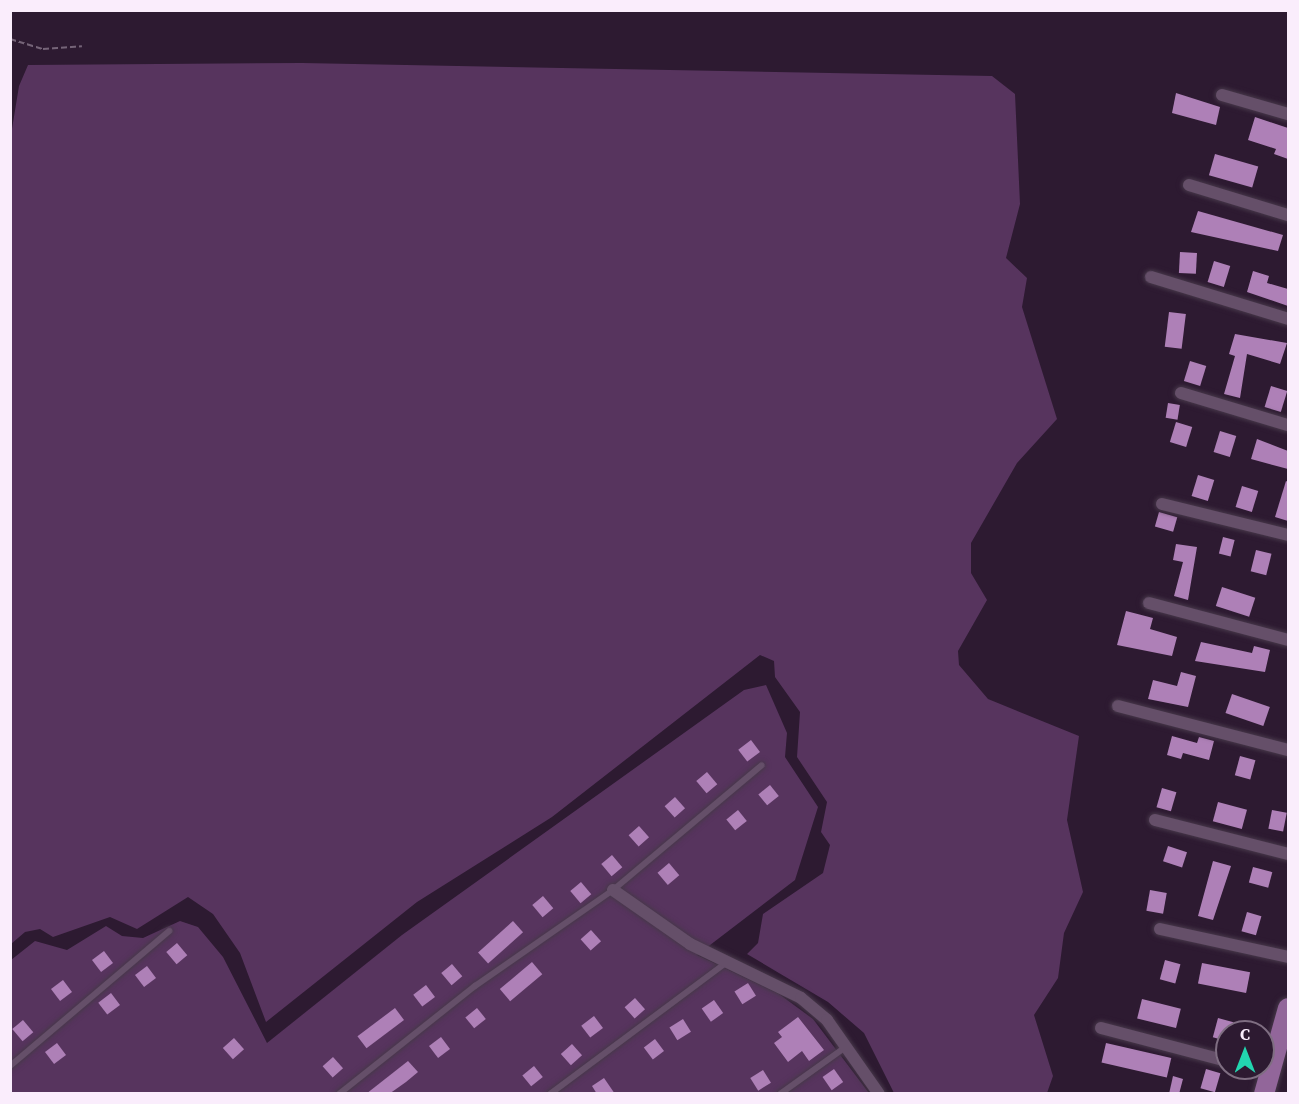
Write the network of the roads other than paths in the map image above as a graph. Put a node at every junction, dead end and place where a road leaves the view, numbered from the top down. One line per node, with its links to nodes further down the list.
1 (1222, 95): 2 (street)
2 (1288, 114)
3 (1189, 186): 4 (street)
4 (1288, 215)
5 (1151, 277): 6 (street)
6 (1288, 319)
7 (1181, 393): 8 (street)
8 (1288, 425)
9 (1162, 504): 10 (street)
10 (1288, 535)
11 (1149, 603): 12 (street)
12 (1288, 640)
13 (1118, 706): 14 (street)
14 (1288, 750)
15 (762, 765): 18 (lane)
16 (1155, 820): 17 (street)
17 (1288, 854)
18 (614, 890): 22 (street); 29 (lane)
19 (1160, 929): 21 (street)
20 (169, 932): 28 (lane)
21 (1288, 957)
22 (727, 962): 26 (street); 30 (lane)
23 (1288, 1008): 25 (main road)
24 (1101, 1028): 27 (street)
25 (1275, 1040)
26 (847, 1046): 31 (lane); 32 (street)
27 (1215, 1058)
28 (10, 1066)
29 (339, 1094)
30 (550, 1094)
31 (780, 1094)
32 (879, 1094)

